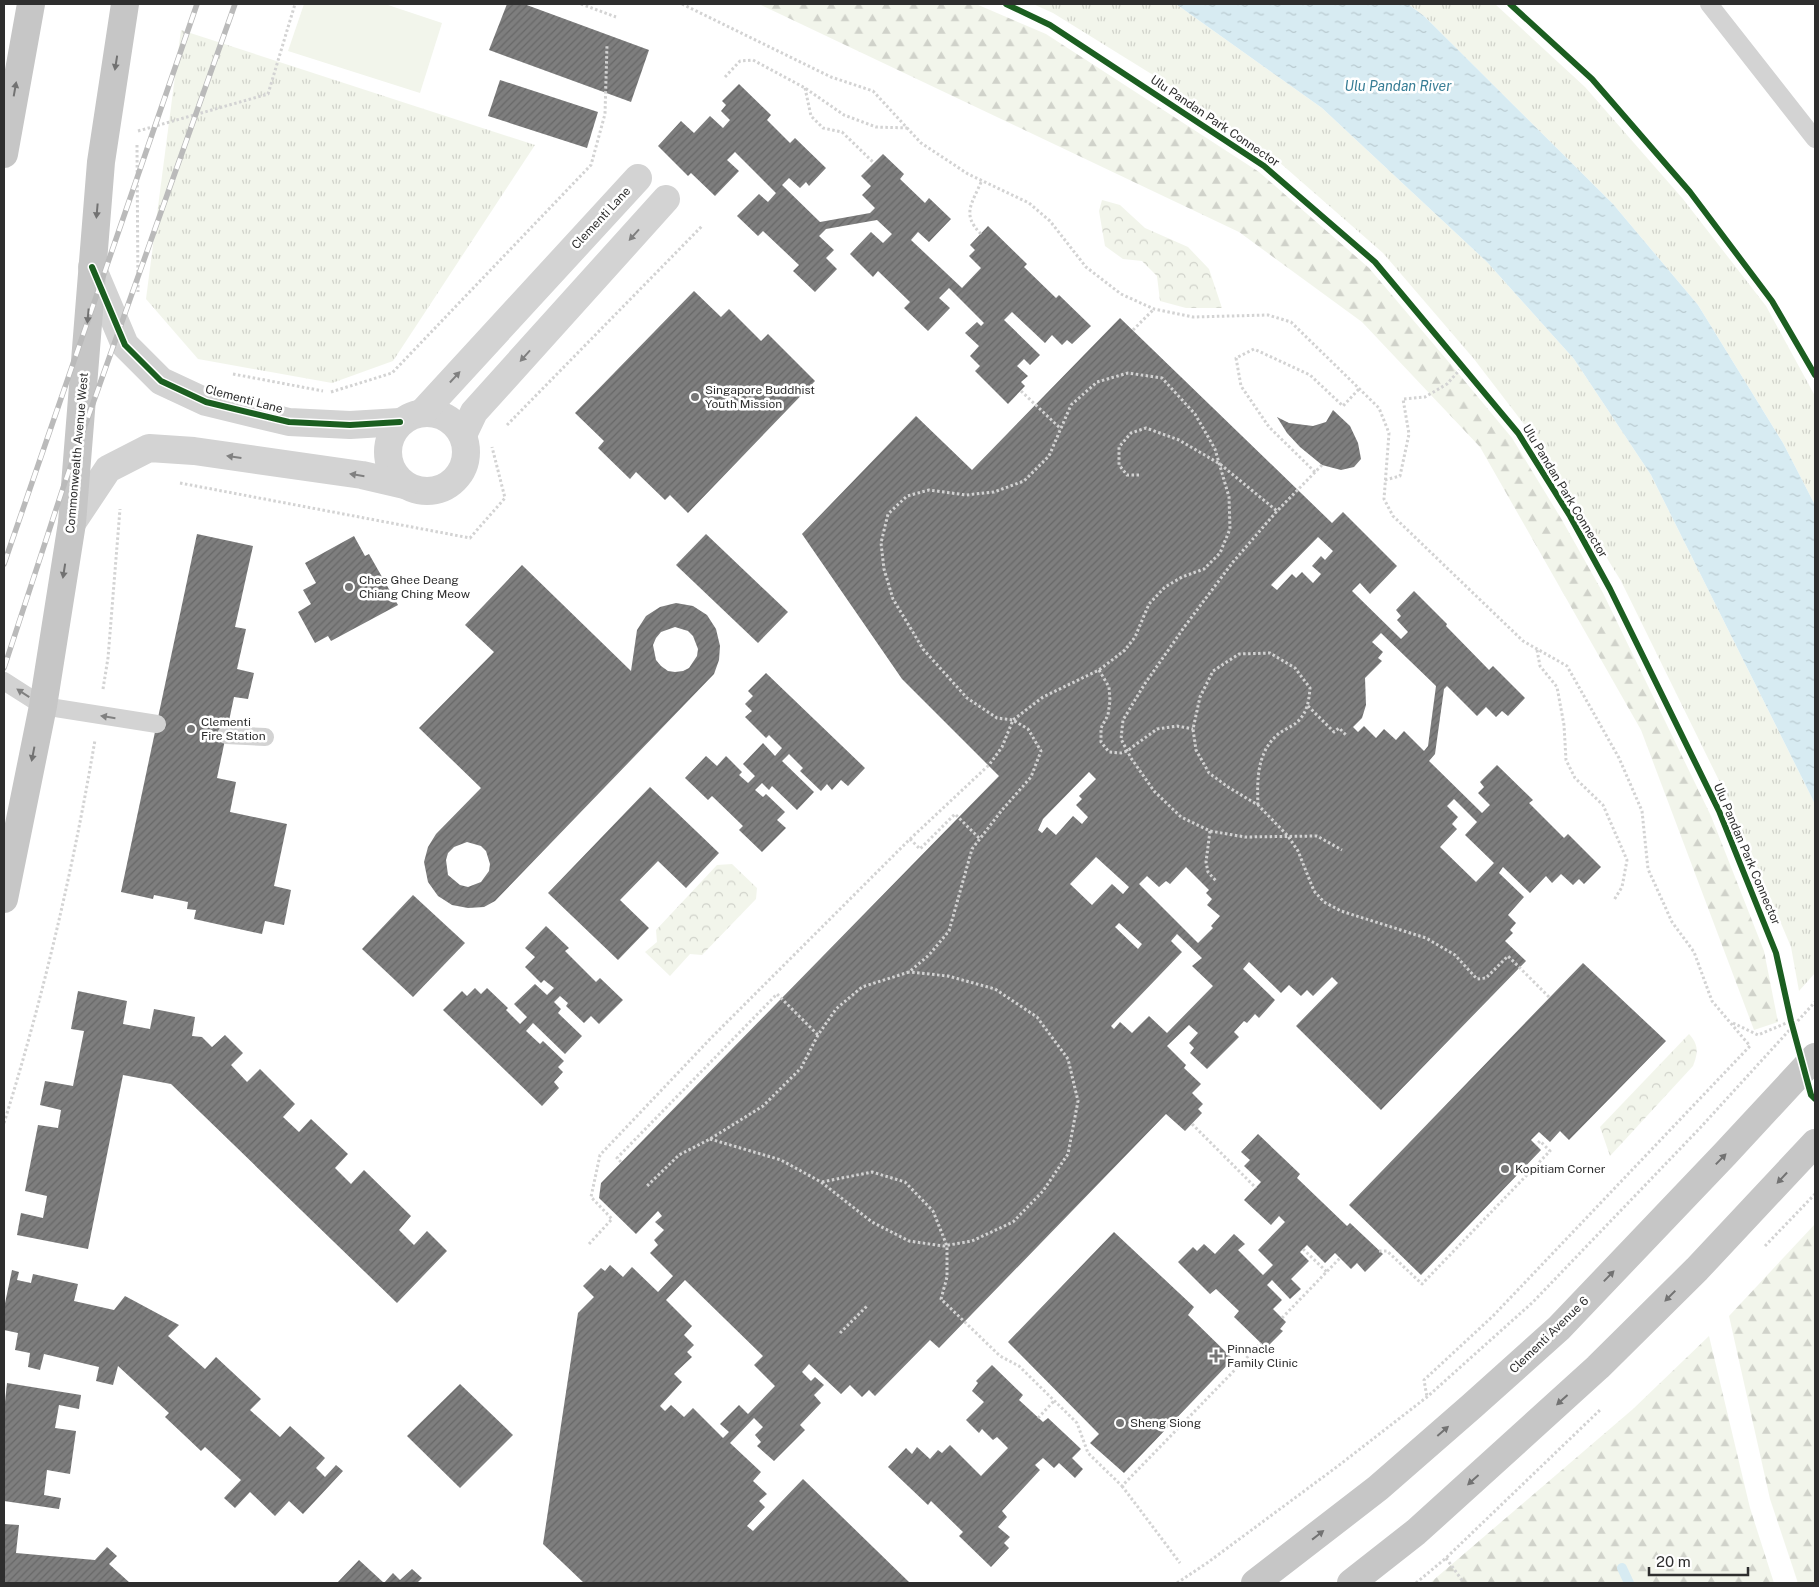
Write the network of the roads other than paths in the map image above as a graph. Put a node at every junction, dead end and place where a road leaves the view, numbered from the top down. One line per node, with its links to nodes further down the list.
1 (31, 4): 5 (main road, one-way to 1)
2 (1709, 4): 4 (lane)
3 (124, 9): 8 (main road, Commonwealth Avenue West, one-way to 8)
4 (1815, 139)
5 (4, 154)
6 (638, 178): 9 (street, Clementi Lane, one-way to 6)
7 (666, 199): 10 (street, one-way to 10)
8 (92, 267): 9 (street, Clementi Lane); 12 (main road, Commonwealth Avenue West, one-way to 12)
9 (411, 418): 10 (street, Clementi Lane); 11 (street, Clementi Lane)
10 (462, 436): 11 (street)
11 (405, 485): 12 (street, one-way to 12)
12 (72, 523): 14 (main road, Commonwealth Avenue West, one-way to 14)
13 (4, 681): 14 (lane, one-way to 13)
14 (42, 706): 15 (lane, one-way to 14); 18 (main road, Commonwealth Avenue West, one-way to 18)
15 (156, 724)
16 (226, 735): 17 (lane)
17 (265, 737)
18 (4, 899)
19 (1815, 1057): 21 (main road, Clementi Avenue 6, one-way to 19)
20 (1815, 1143): 22 (main road, one-way to 22)
21 (1255, 1583)
22 (1351, 1583)

